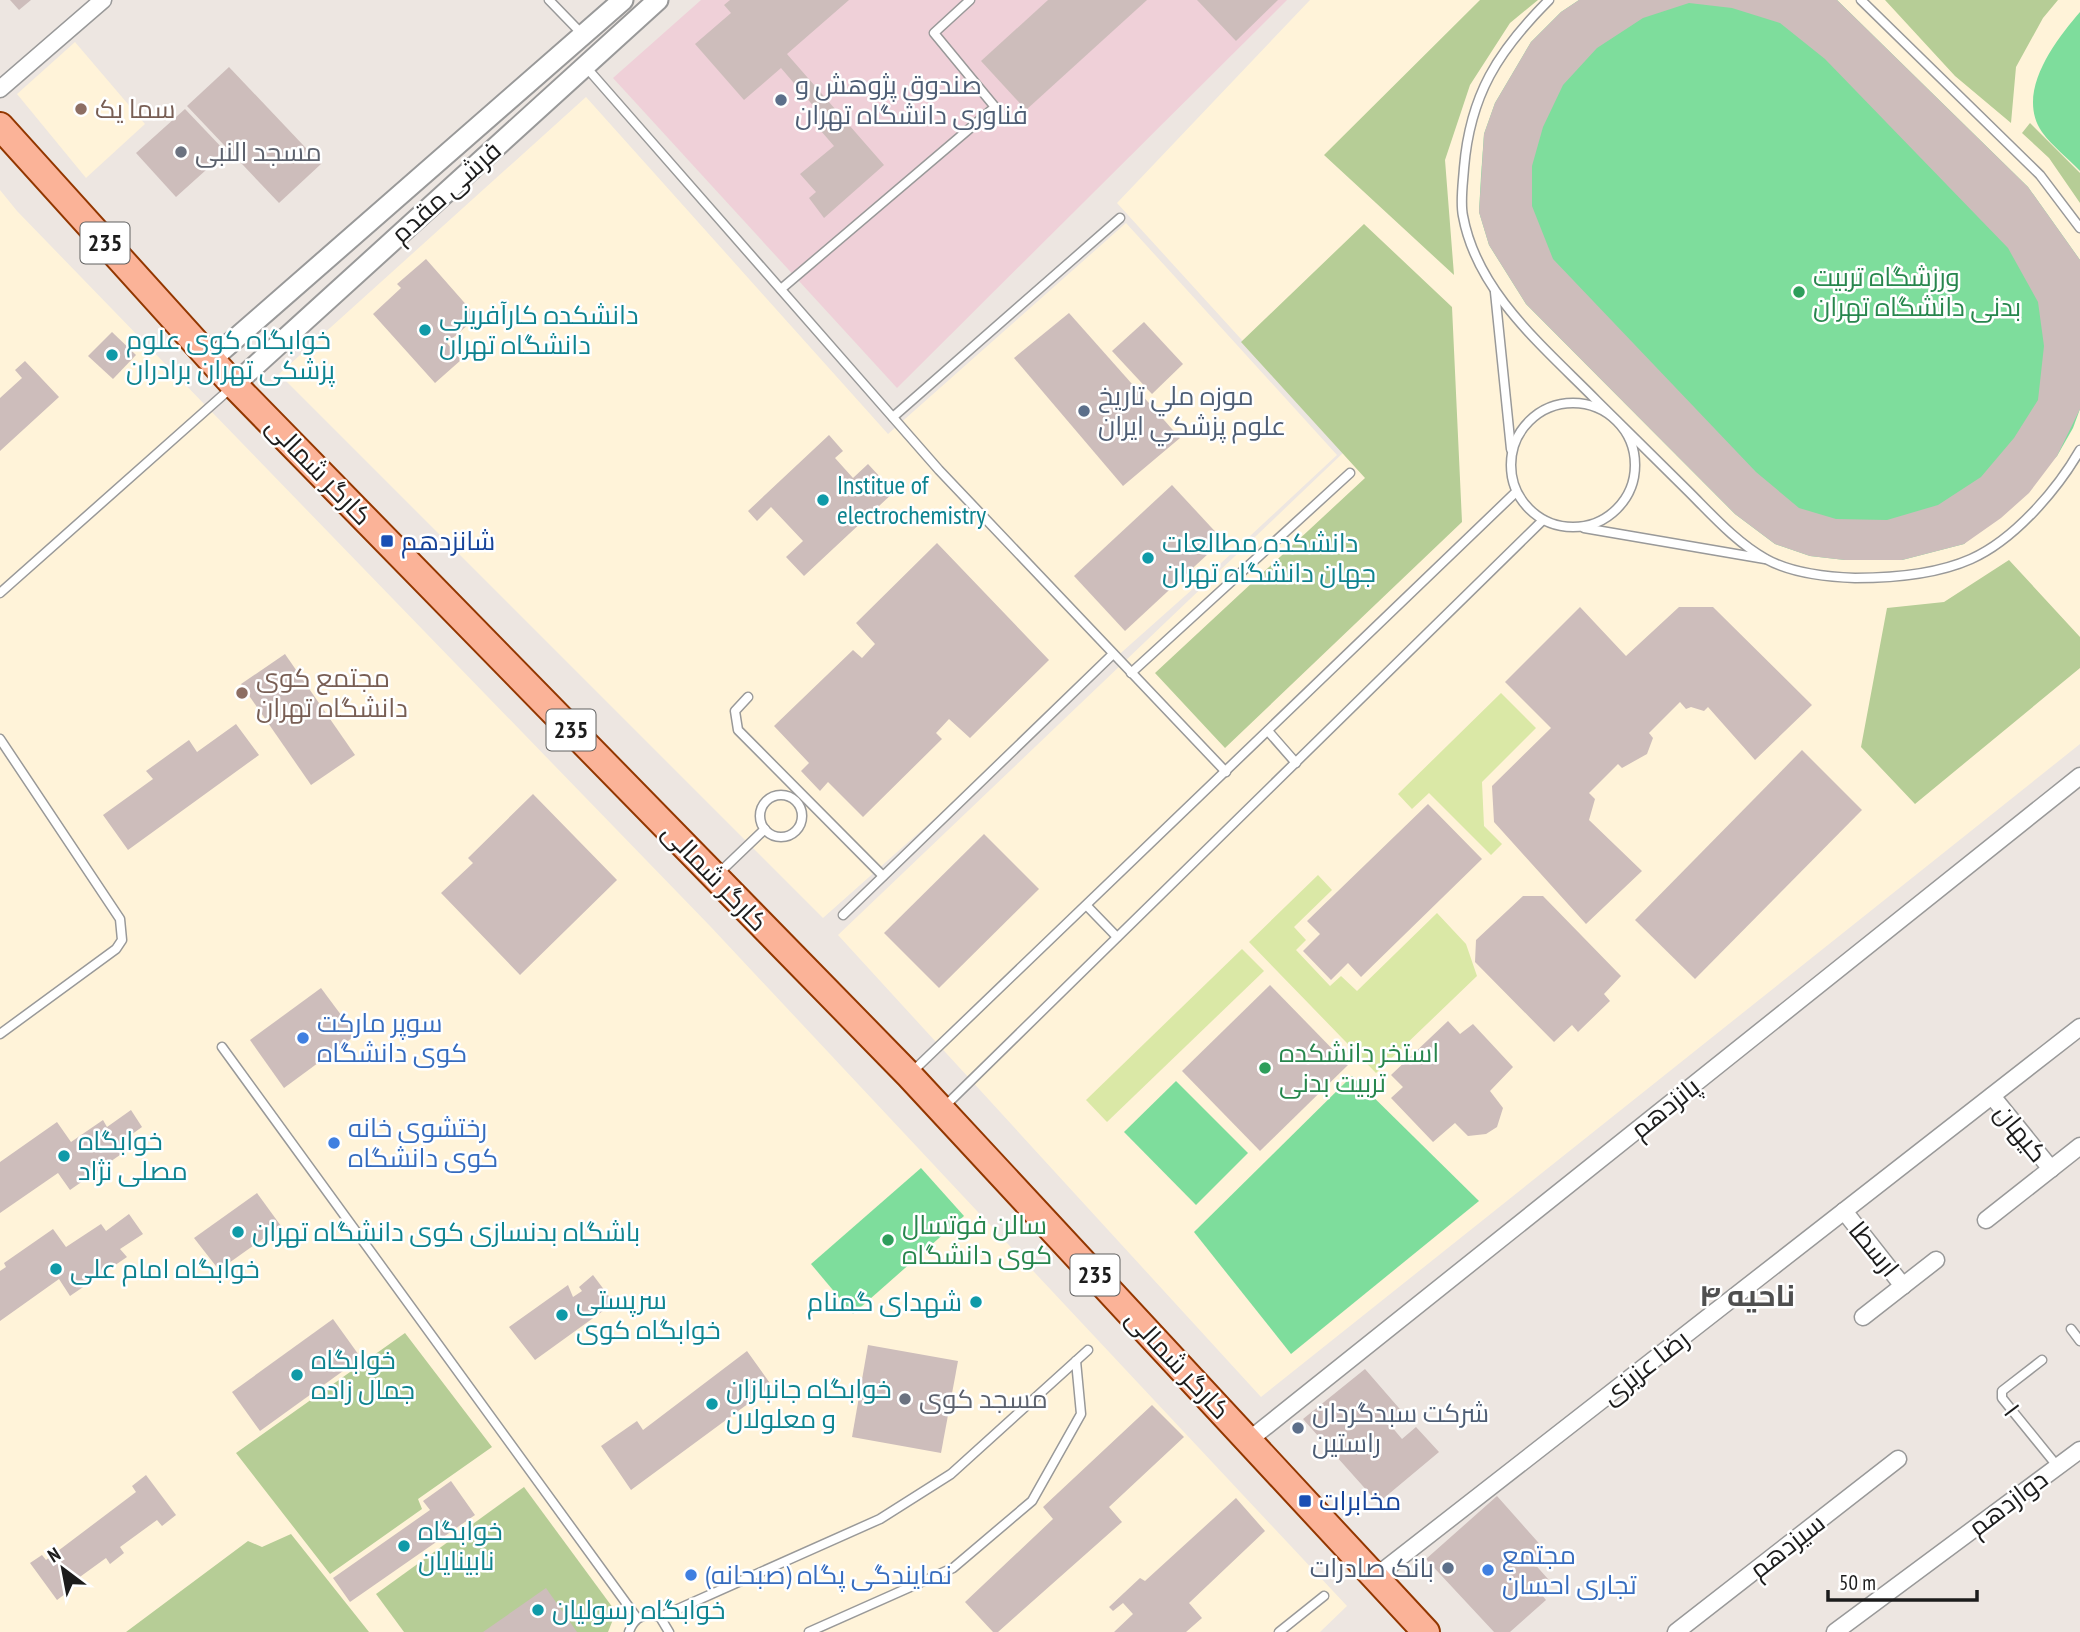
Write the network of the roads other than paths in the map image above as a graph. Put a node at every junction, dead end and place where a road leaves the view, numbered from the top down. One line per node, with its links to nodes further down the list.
1 (103, 0): 10 (street)
2 (549, 0): 8 (lane)
3 (623, 0): 8 (street, فرشی مقدم)
4 (658, 0): 9 (street, فرشی مقدم)
5 (970, 0): 14 (lane)
6 (1549, 0): 15 (lane)
7 (1861, 0): 13 (lane)
8 (583, 36): 16 (street, فرشی مقدم)
9 (585, 66): 14 (lane); 17 (street, فرشی مقدم)
10 (0, 89)
11 (0, 126): 16 (main road, کارگر شمالی / 235)
12 (1120, 218): 18 (lane)
13 (2080, 228)
14 (781, 289): 18 (lane)
15 (1494, 289): 19 (lane); 21 (lane)
16 (211, 359): 17 (main road, کارگر شمالی / 235)
17 (234, 385): 27 (lane); 39 (main road, کارگر شمالی / 235)
18 (893, 417): 28 (lane)
19 (1615, 418): 21 (lane); 25 (lane); 26 (lane)
20 (2080, 450): 26 (lane)
21 (1511, 452): 23 (lane)
22 (1350, 473): 29 (lane)
23 (1516, 492): 24 (lane); 31 (lane)
24 (1542, 521): 25 (lane); 33 (lane)
25 (1581, 527): 26 (lane)
26 (1766, 560)
27 (0, 593)
28 (1113, 654): 29 (lane); 38 (lane)
29 (1131, 673): 34 (lane)
30 (748, 697): 36 (lane)
31 (1268, 731): 33 (lane); 34 (lane)
32 (0, 739): 44 (lane)
33 (1296, 762): 42 (lane)
34 (1226, 772): 40 (lane)
35 (2080, 776): 61 (street, پانزدهم)
36 (799, 797): 37 (lane); 37 (lane); 38 (lane)
37 (765, 829): 39 (lane)
38 (883, 876): 41 (lane)
39 (715, 877): 46 (main road, کارگر شمالی / 235)
40 (1087, 906): 42 (lane); 46 (lane)
41 (843, 915)
42 (1117, 937): 48 (lane)
43 (2080, 1027): 47 (street, رضا عزیزی)
44 (0, 1034)
45 (222, 1047): 68 (lane)
46 (909, 1075): 48 (main road, کارگر شمالی / 235)
47 (1992, 1096): 50 (street, کیهان); 51 (street, رضا عزیزی)
48 (941, 1110): 61 (main road, کارگر شمالی / 235)
49 (2080, 1146): 50 (street, کیهان)
50 (2051, 1169): 52 (street, کیهان)
51 (1844, 1212): 54 (street, ارسطا); 65 (street, رضا عزیزی)
52 (1986, 1220)
53 (1936, 1260): 54 (street, ارسطا)
54 (1903, 1286): 55 (street, ارسطا)
55 (1863, 1317)
56 (2071, 1329): 57 (lane)
57 (2080, 1341)
58 (1088, 1350): 60 (lane)
59 (2042, 1360): 64 (lane, ۱)
60 (1076, 1362): 67 (lane); 71 (lane)
61 (1249, 1440): 65 (main road, کارگر شمالی / 235)
62 (2080, 1450): 64 (street, دوازدهم)
63 (1898, 1460): 74 (street, سیزدهم)
64 (2058, 1467): 75 (street, دوازدهم)
65 (1375, 1577): 73 (main road, کارگر شمالی / 235)
66 (1324, 1596): 72 (lane)
67 (660, 1617): 68 (lane); 70 (lane)
68 (637, 1618): 69 (lane)
69 (629, 1632)
70 (669, 1632)
71 (809, 1632)
72 (1279, 1632)
73 (1426, 1632)
74 (1676, 1632)
75 (1835, 1632)

